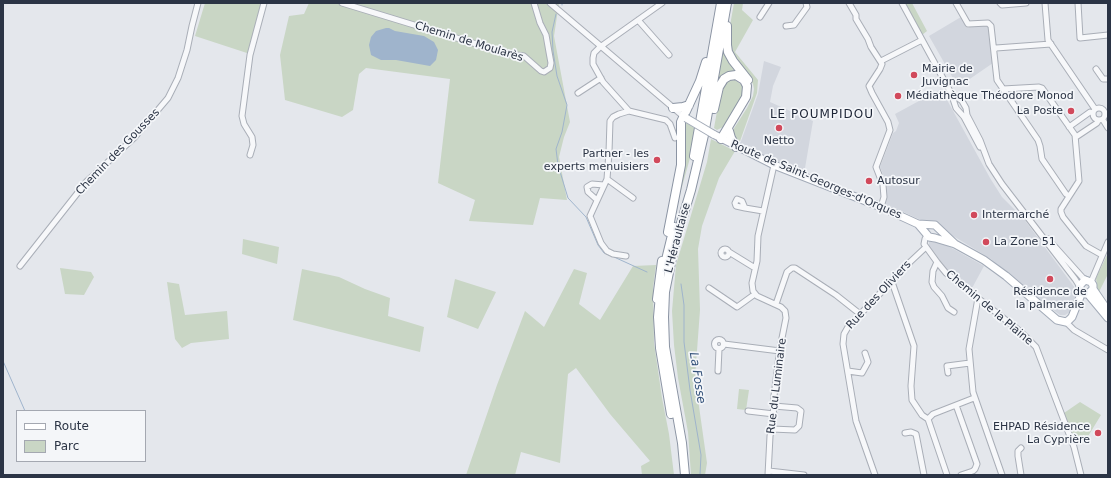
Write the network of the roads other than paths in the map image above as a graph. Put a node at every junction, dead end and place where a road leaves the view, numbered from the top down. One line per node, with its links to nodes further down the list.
1 (198, 3): 69 (street, Chemin des Gousses)
2 (264, 3): 49 (street)
3 (342, 3): 4 (street, Chemin de Moularès)
4 (534, 3)
5 (550, 3): 25 (street, Route de Saint-Georges-d'Orques)
6 (662, 3): 20 (street)
7 (720, 3): 35 (highway); 89 (highway, L'Héraultaise)
8 (727, 3): 89 (highway, L'Héraultaise)
9 (730, 3): 44 (highway)
10 (769, 3): 19 (street)
11 (806, 3): 21 (street)
12 (849, 3): 28 (street)
13 (902, 3): 23 (street)
14 (956, 3): 26 (street)
15 (1000, 3): 16 (street)
16 (1026, 3)
17 (1045, 3): 24 (street)
18 (1078, 3): 22 (street)
19 (760, 17)
20 (638, 20): 25 (street); 27 (street)
21 (786, 26)
22 (1108, 35)
23 (922, 40): 28 (street); 34 (street)
24 (1051, 44): 26 (street); 38 (street)
25 (600, 47): 30 (street); 36 (street, Route de Saint-Georges-d'Orques)
26 (994, 50): 32 (street)
27 (669, 55)
28 (881, 61): 56 (street)
29 (1096, 69): 31 (street)
30 (601, 78): 33 (street); 37 (street)
31 (1108, 79)
32 (1003, 89): 42 (street); 53 (street)
33 (578, 93)
34 (956, 100): 39 (street); 39 (street)
35 (689, 105): 36 (highway); 40 (highway)
36 (673, 108): 40 (street, Route de Saint-Georges-d'Orques)
37 (629, 111): 47 (street); 51 (street)
38 (1094, 111): 41 (street); 41 (street); 42 (street)
39 (964, 114): 59 (street)
40 (684, 117): 45 (main road, Route de Saint-Georges-d'Orques, bridge); 89 (highway)
41 (1100, 120): 43 (street); 46 (street)
42 (1069, 127): 46 (street)
43 (1108, 128)
44 (729, 129): 45 (highway); 48 (highway); 89 (highway)
45 (718, 137): 48 (main road, Route de Saint-Georges-d'Orques)
46 (1076, 137): 53 (street)
47 (675, 138)
48 (736, 147): 50 (main road, Route de Saint-Georges-d'Orques)
49 (250, 155)
50 (774, 165): 56 (main road, Route de Saint-Georges-d'Orques); 58 (street)
51 (607, 179): 52 (street); 54 (street)
52 (604, 185): 55 (street); 55 (street)
53 (1069, 196): 66 (street)
54 (633, 198)
55 (597, 200): 67 (street)
56 (881, 207): 61 (main road, Route de Saint-Georges-d'Orques)
57 (745, 208): 58 (street)
58 (762, 211): 70 (street)
59 (1036, 228): 72 (street); 72 (street)
60 (939, 229): 61 (main road); 61 (main road); 62 (main road, Route de Saint-Georges-d'Orques)
61 (929, 233): 62 (main road, Route de Saint-Georges-d'Orques); 64 (street)
62 (955, 244): 81 (main road, Route de Saint-Georges-d'Orques)
63 (1107, 245): 66 (street)
64 (926, 247): 68 (street, Chemin de la Plaine); 71 (street, Rue des Oliviers)
65 (730, 252): 70 (street)
66 (1102, 255): 72 (street)
67 (626, 256)
68 (937, 262): 75 (street, Chemin de la Plaine); 78 (street)
69 (20, 266)
70 (755, 268): 74 (street)
71 (892, 282): 79 (street, Rue des Oliviers); 95 (street)
72 (1087, 287): 77 (main road); 80 (main road); 81 (main road)
73 (709, 288): 74 (street)
74 (755, 294): 76 (street)
75 (978, 298): 85 (street); 109 (street, Chemin de la Plaine)
76 (776, 304): 79 (street); 83 (street, Rue du Luminaire)
77 (1108, 311)
78 (954, 312)
79 (860, 314): 87 (street, Rue des Oliviers)
80 (1108, 318)
81 (1066, 322): 82 (street)
82 (1108, 350)
83 (780, 351): 86 (street); 92 (street, Rue du Luminaire)
84 (865, 353): 87 (street)
85 (970, 363): 88 (street); 90 (street)
86 (718, 371)
87 (848, 371): 103 (street, Rue des Oliviers)
88 (948, 373)
89 (670, 392): 100 (highway, L'Héraultaise); 101 (highway, L'Héraultaise)
90 (974, 398): 91 (street); 107 (street)
91 (956, 405): 95 (street); 106 (street)
92 (774, 406): 94 (street, Rue du Luminaire); 96 (street)
93 (748, 411): 94 (street)
94 (774, 414): 96 (street, Rue du Luminaire)
95 (928, 419): 105 (street)
96 (772, 428): 99 (street, Rue du Luminaire)
97 (904, 433): 104 (street)
98 (1021, 448): 108 (street)
99 (768, 473): 102 (street)
100 (679, 475)
101 (685, 475)
102 (804, 475)
103 (875, 475)
104 (924, 475)
105 (947, 475)
106 (961, 475)
107 (1002, 475)
108 (1021, 475)
109 (1081, 475)

